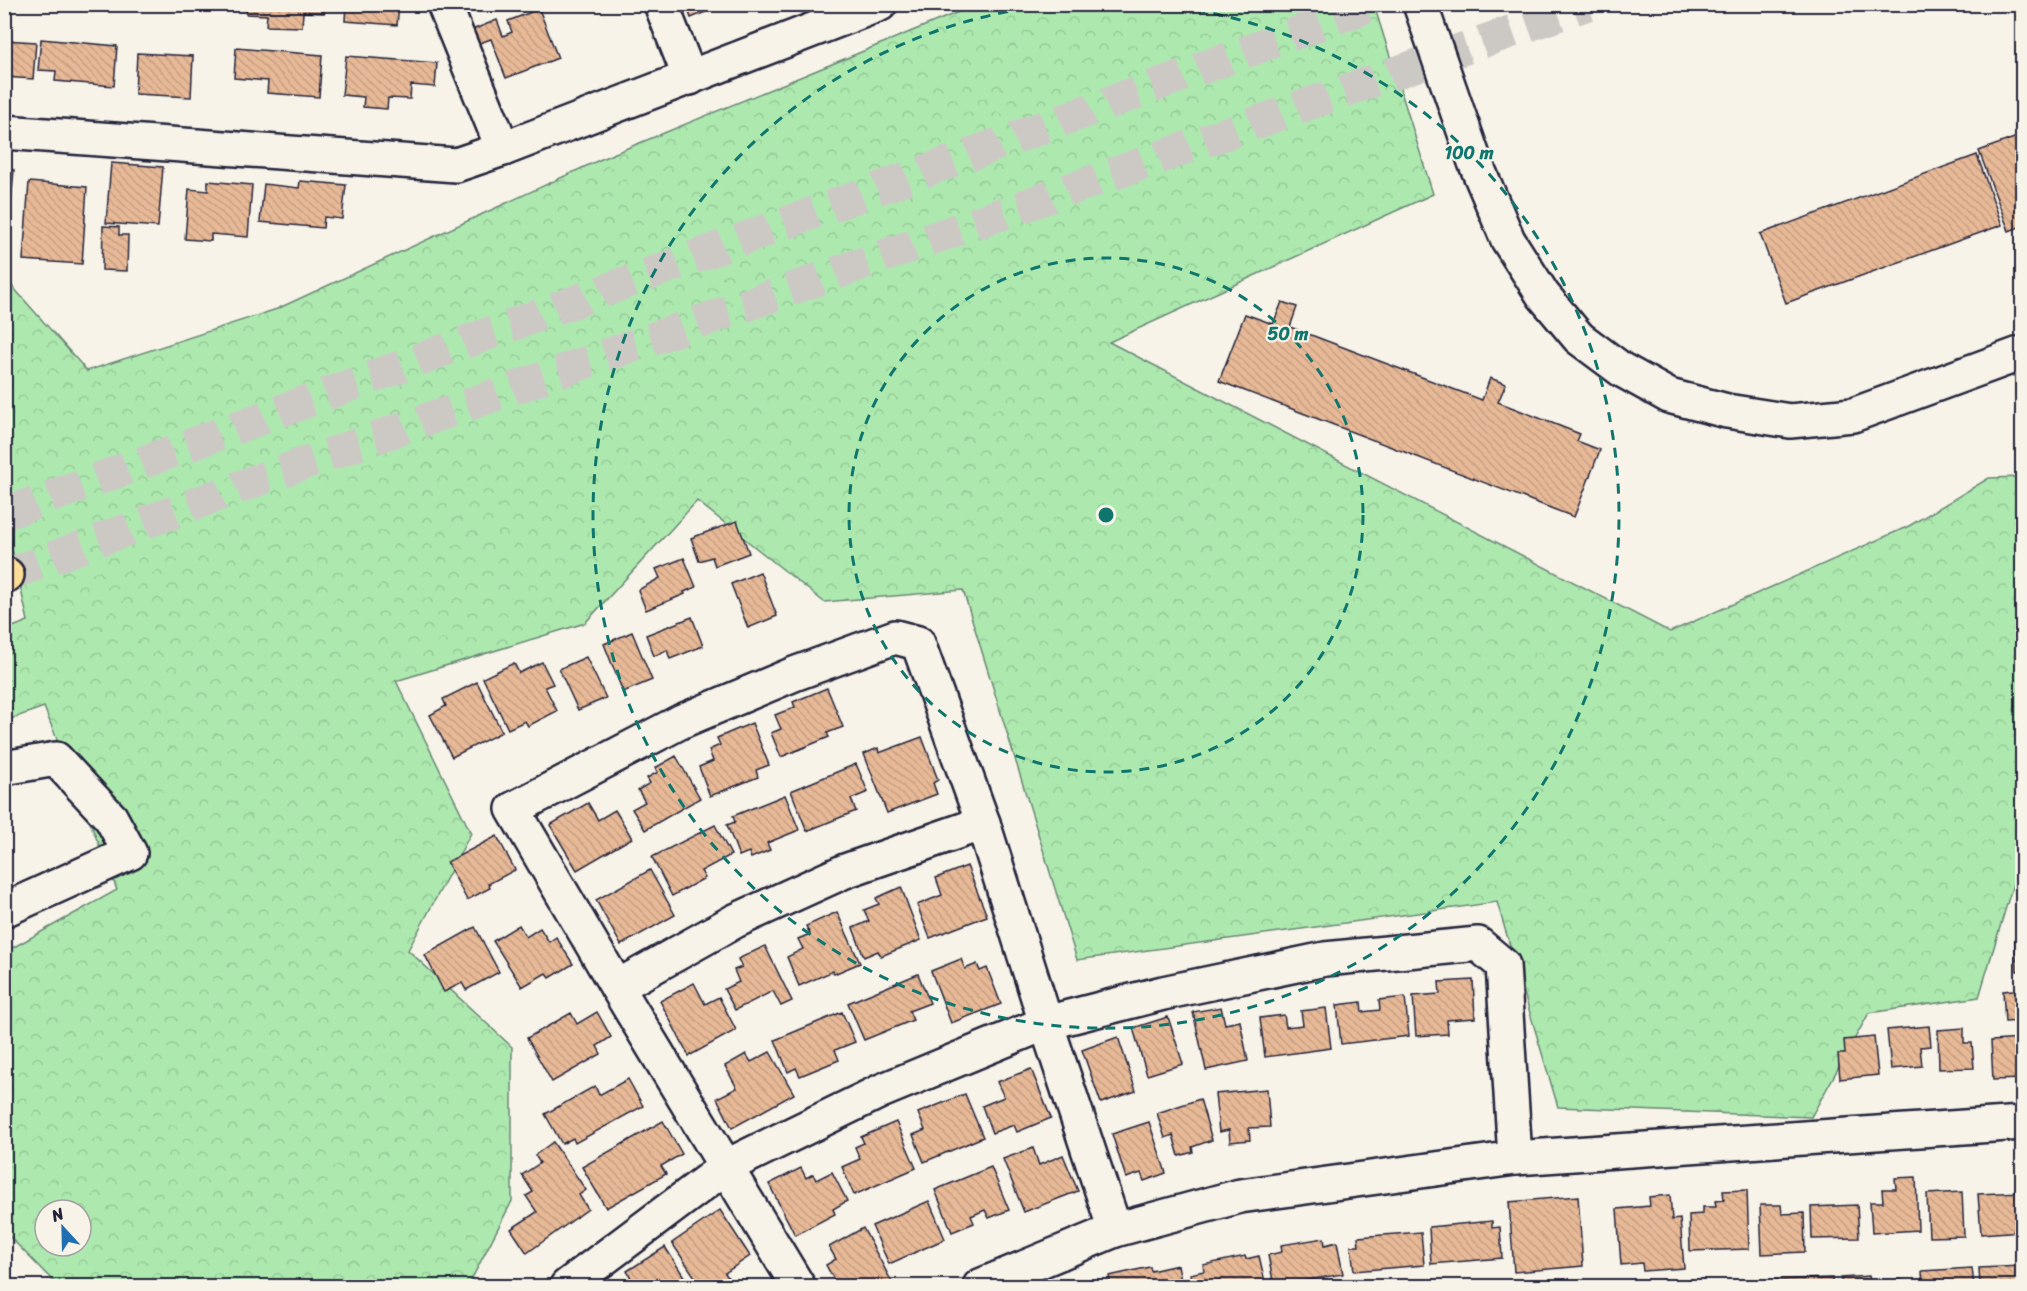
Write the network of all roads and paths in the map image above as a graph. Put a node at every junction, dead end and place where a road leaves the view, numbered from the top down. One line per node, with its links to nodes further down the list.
1 (444, 4): 7 (street)
2 (661, 4): 5 (street)
3 (880, 4): 5 (street)
4 (1420, 4): 8 (street)
5 (690, 78): 7 (street)
6 (4, 132): 7 (street)
7 (503, 149)
8 (2022, 353)
9 (4, 768): 11 (street)
10 (983, 823): 12 (street); 12 (street); 13 (street)
11 (4, 909)
12 (617, 987): 16 (street)
13 (1046, 1023): 15 (street); 16 (street); 17 (street)
14 (2022, 1123): 15 (street)
15 (1515, 1158): 17 (street)
16 (727, 1166): 18 (street); 19 (street)
17 (1115, 1230): 20 (street)
18 (567, 1287)
19 (798, 1287)
20 (980, 1287)

